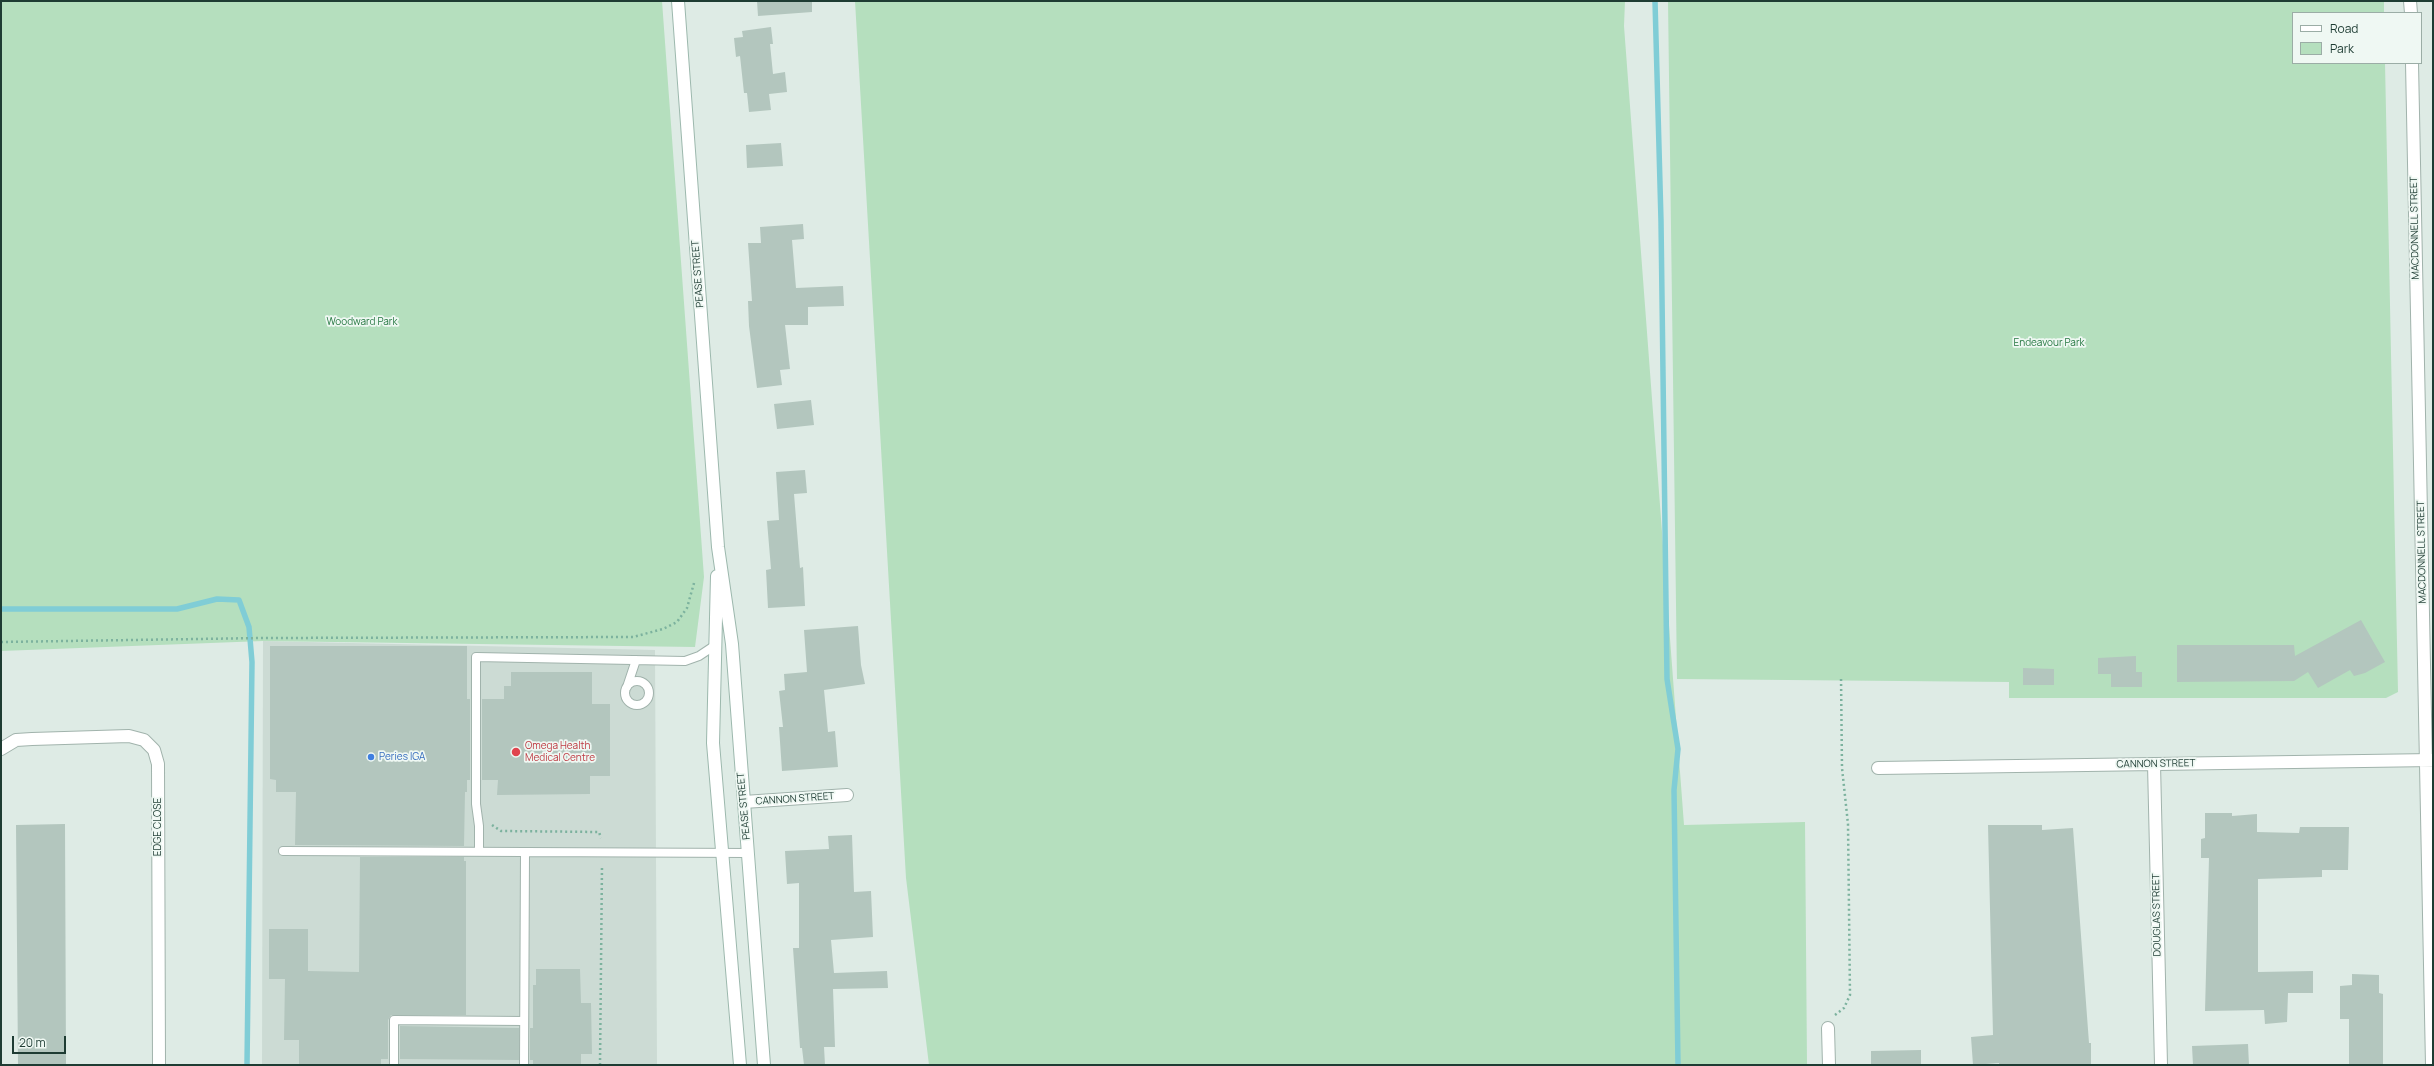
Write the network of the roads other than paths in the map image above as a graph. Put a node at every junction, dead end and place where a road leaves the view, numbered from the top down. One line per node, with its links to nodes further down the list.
1 (678, 1): 5 (street, PEASE STREET)
2 (2410, 1): 3 (street)
3 (2411, 12)
4 (2412, 64): 10 (street, MACDONNELL STREET)
5 (718, 547): 6 (street, PEASE STREET); 14 (street, PEASE STREET)
6 (714, 646): 7 (lane); 18 (street, PEASE STREET)
7 (636, 660): 8 (lane); 16 (lane)
8 (627, 687)
9 (1, 749): 22 (street, EDGE CLOSE)
10 (2430, 760): 11 (street, CANNON STREET); 29 (street, MACDONNELL STREET)
11 (2154, 764): 12 (street, CANNON STREET); 28 (street, DOUGLAS STREET)
12 (1878, 768)
13 (847, 795): 14 (street, CANNON STREET)
14 (744, 802): 19 (street, PEASE STREET)
15 (283, 851): 16 (lane)
16 (479, 852): 17 (lane)
17 (525, 852): 18 (lane); 20 (lane)
18 (722, 853): 19 (lane); 25 (street, PEASE STREET)
19 (748, 853): 26 (street, PEASE STREET)
20 (524, 1021): 23 (lane); 24 (lane)
21 (1828, 1028): 27 (street)
22 (159, 1065)
23 (394, 1065)
24 (524, 1065)
25 (740, 1065)
26 (764, 1065)
27 (1829, 1065)
28 (2160, 1065)
29 (2432, 1065)

